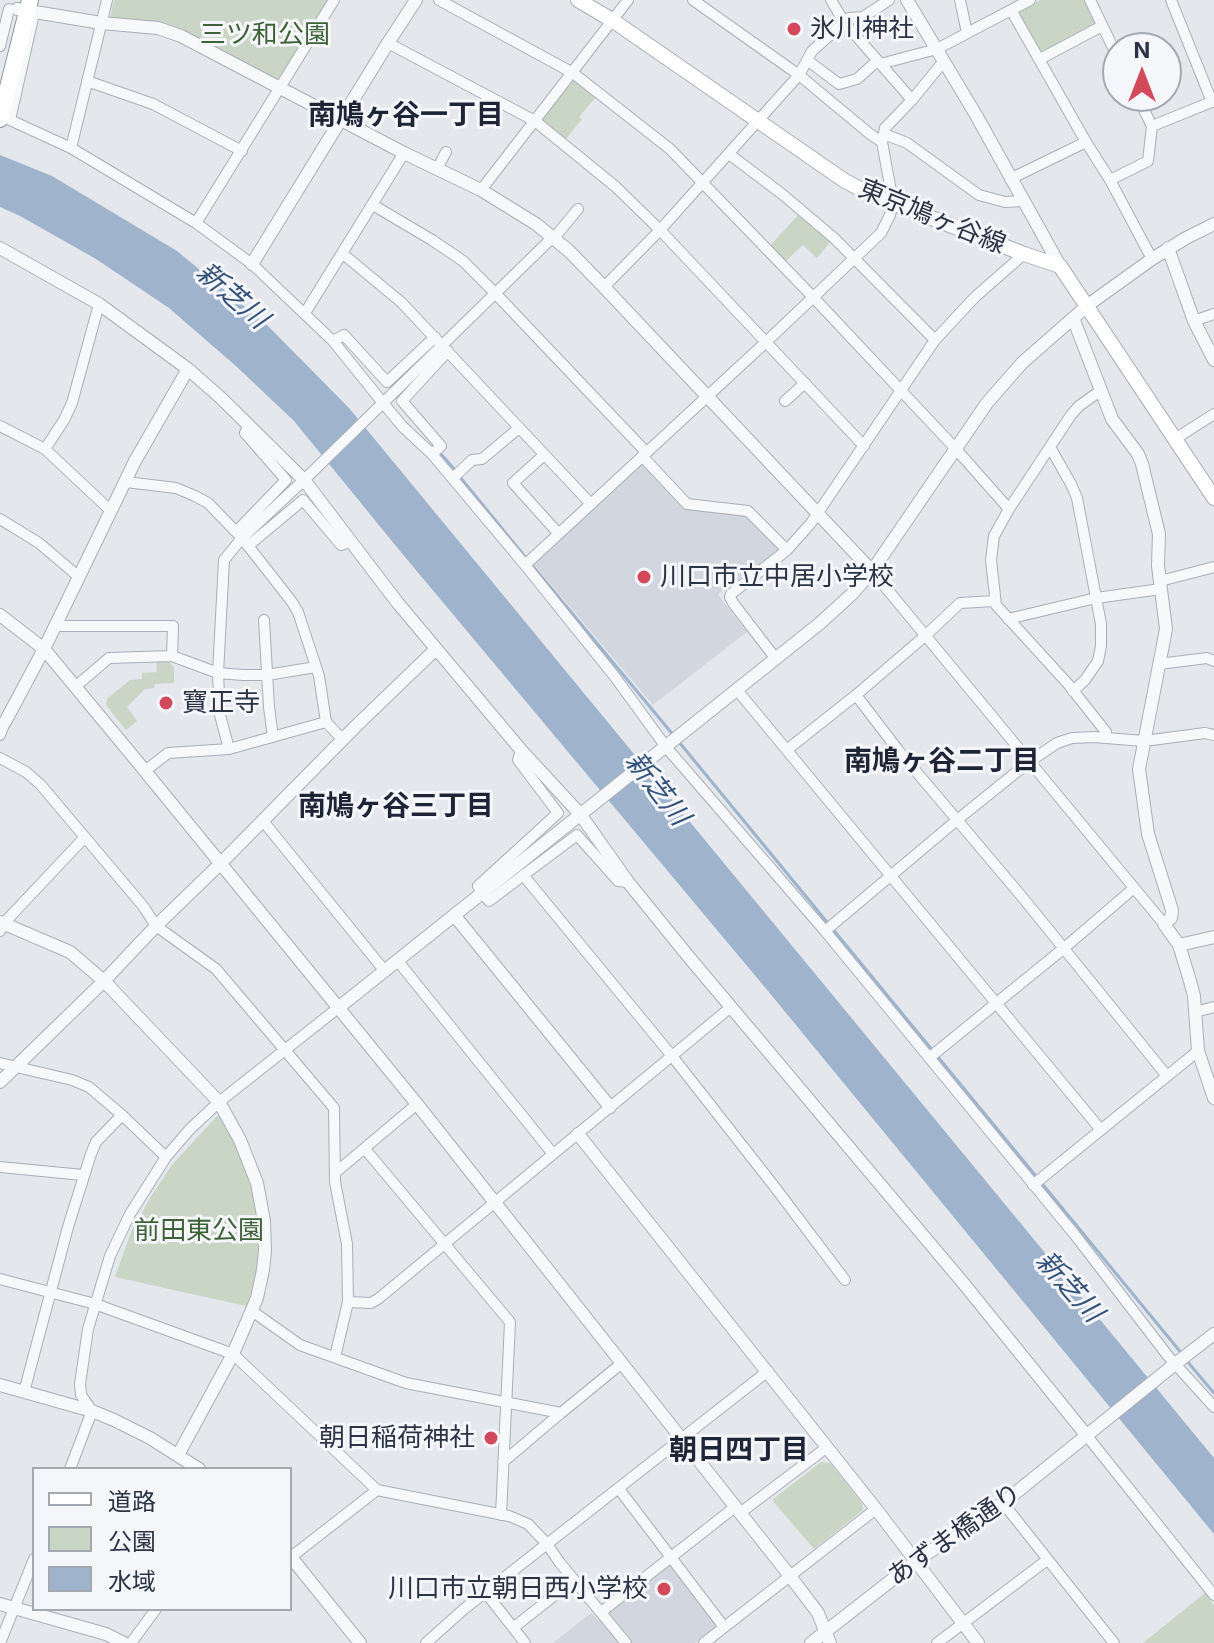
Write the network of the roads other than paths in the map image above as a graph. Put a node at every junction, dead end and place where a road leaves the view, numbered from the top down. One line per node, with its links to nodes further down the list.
1 (107, 0): 19 (street)
2 (334, 0): 34 (street)
3 (416, 0): 23 (street)
4 (439, 0): 30 (street)
5 (578, 0): 17 (main road, 東京鳩ヶ谷線)
6 (628, 0): 17 (street)
7 (693, 0): 31 (street)
8 (831, 0): 18 (street)
9 (889, 0): 18 (street)
10 (907, 0): 25 (street)
11 (960, 0): 22 (street)
12 (1030, 0): 16 (street)
13 (1090, 0): 20 (street)
14 (1171, 0): 36 (street)
15 (20, 7): 19 (street); 24 (street); 33 (highway); 38 (highway); 45 (street)
16 (1011, 10): 22 (street); 26 (street)
17 (612, 20): 30 (street); 41 (main road, 東京鳩ヶ谷線)
18 (844, 22): 27 (street); 28 (street)
19 (101, 23): 32 (street); 34 (street)
20 (1102, 26): 21 (street); 26 (street)
21 (1105, 32)
22 (967, 33): 25 (street)
23 (388, 43): 39 (street); 40 (street)
24 (0, 46)
25 (937, 49): 28 (street); 29 (street)
26 (1040, 59): 44 (street)
27 (807, 60): 28 (street); 31 (street)
28 (878, 62): 35 (street)
29 (943, 62): 35 (street); 51 (street)
30 (573, 73): 40 (street); 53 (street)
31 (799, 75): 41 (street); 43 (street)
32 (87, 81): 45 (street); 46 (street)
33 (0, 82)
34 (280, 87): 39 (street); 46 (street)
35 (912, 100): 43 (street)
36 (1213, 101): 42 (street)
37 (1145, 112): 42 (street)
38 (0, 119)
39 (342, 119): 48 (street); 69 (street)
40 (535, 121): 54 (street); 61 (street)
41 (757, 121): 49 (street); 56 (main road, 東京鳩ヶ谷線)
42 (1152, 126): 52 (street)
43 (883, 138): 55 (street); 56 (street)
44 (1086, 142): 51 (street); 52 (street)
45 (71, 148): 59 (street)
46 (242, 151): 59 (street)
47 (446, 152): 50 (street)
48 (404, 153): 50 (street); 57 (street)
49 (729, 154): 53 (street); 67 (street)
50 (437, 169): 54 (street)
51 (1010, 179): 55 (street)
52 (1110, 180): 68 (street)
53 (703, 182): 61 (street); 73 (street)
54 (481, 190): 62 (street)
55 (1023, 201): 70 (street)
56 (893, 202): 66 (main road, 東京鳩ヶ谷線); 67 (street)
57 (373, 205): 65 (street); 72 (street)
58 (578, 209): 62 (street)
59 (196, 223): 69 (street)
60 (1214, 224): 64 (street)
61 (660, 230): 71 (street); 82 (street)
62 (554, 238): 71 (street); 72 (street)
63 (0, 248): 74 (street)
64 (1168, 248): 68 (street); 79 (street)
65 (343, 254): 76 (street); 83 (street)
66 (1024, 254): 70 (main road, 東京鳩ヶ谷線); 80 (street)
67 (855, 258): 73 (street); 80 (street)
68 (1152, 259): 75 (street)
69 (252, 264): 76 (street)
70 (1060, 266): 75 (main road)
71 (604, 287): 89 (street)
72 (495, 293): 83 (street); 102 (street)
73 (813, 297): 82 (street); 87 (street)
74 (99, 304): 85 (street); 100 (street)
75 (1088, 305): 78 (street); 96 (main road)
76 (305, 313): 81 (street)
77 (1214, 314): 79 (street)
78 (1073, 318): 88 (street); 99 (street)
79 (1194, 321): 84 (street)
80 (935, 340): 87 (street)
81 (333, 341): 83 (street); 91 (street)
82 (766, 342): 86 (street); 89 (street)
83 (442, 344): 91 (street); 95 (street); 101 (street)
84 (1214, 360)
85 (188, 369): 94 (street); 106 (street)
86 (805, 383): 90 (street); 97 (street)
87 (900, 391): 97 (street); 99 (street)
88 (1100, 391): 98 (street); 121 (street)
89 (706, 396): 102 (street); 111 (street)
90 (785, 401)
91 (383, 403): 101 (street); 105 (street)
92 (1214, 414): 96 (street)
93 (0, 426): 100 (street)
94 (249, 426): 105 (street); 114 (street)
95 (519, 428): 103 (street); 104 (street)
96 (1175, 439): 107 (main road)
97 (864, 446): 111 (street)
98 (1050, 447): 109 (street); 122 (street)
99 (955, 448): 109 (street); 119 (street)
100 (45, 449): 110 (street)
101 (432, 454): 104 (street)
102 (644, 454): 108 (street); 116 (street)
103 (544, 455): 108 (street); 113 (street)
104 (453, 478): 117 (street)
105 (304, 480): 114 (street); 115 (street)
106 (126, 482): 110 (street); 114 (street)
107 (1214, 498)
108 (590, 503): 113 (street)
109 (1009, 509): 123 (street)
110 (111, 511): 120 (street)
111 (817, 515): 116 (street); 119 (street)
112 (0, 519): 120 (street)
113 (558, 533): 117 (street)
114 (242, 539): 115 (street); 135 (street); 136 (street)
115 (350, 542): 130 (street)
116 (787, 550): 132 (street)
117 (525, 565): 151 (street)
118 (1214, 567): 121 (street)
119 (872, 571): 128 (street); 132 (street)
120 (79, 577): 127 (street)
121 (1160, 585): 122 (street); 134 (street)
122 (1096, 598): 125 (street); 140 (street)
123 (994, 601): 125 (street); 128 (street)
124 (0, 615): 129 (street)
125 (1008, 619): 140 (street)
126 (264, 620): 137 (street)
127 (55, 626): 129 (street); 131 (street)
128 (925, 636): 141 (street); 155 (street)
129 (44, 649): 138 (street); 143 (street)
130 (436, 649): 148 (street); 153 (street)
131 (172, 656): 136 (street); 138 (street)
132 (776, 659): 139 (street)
133 (1214, 661): 134 (street)
134 (1159, 664): 149 (street)
135 (316, 667): 137 (street); 142 (street)
136 (218, 673): 137 (street); 150 (street)
137 (267, 675): 146 (street)
138 (75, 687): 156 (street)
139 (737, 690): 151 (street); 152 (street)
140 (1073, 691): 147 (street)
141 (856, 695): 152 (street); 158 (street)
142 (326, 722): 146 (street); 148 (street)
143 (3, 724): 144 (street)
144 (0, 735)
145 (1214, 735): 149 (street)
146 (273, 737): 150 (street)
147 (1106, 738): 149 (street); 155 (street)
148 (343, 740): 159 (street)
149 (1144, 741): 168 (street)
150 (229, 749): 156 (street)
151 (663, 749): 157 (street); 171 (street)
152 (788, 749): 163 (street)
153 (521, 750): 157 (street); 166 (street)
154 (0, 758): 160 (street)
155 (1029, 762): 158 (street); 165 (street)
156 (145, 771): 161 (street)
157 (582, 813): 164 (street); 166 (street)
158 (957, 820): 163 (street); 174 (street)
159 (263, 821): 161 (street); 176 (street)
160 (85, 837): 169 (street); 170 (street)
161 (220, 864): 170 (street); 181 (street)
162 (523, 875): 164 (street); 166 (street); 185 (street)
163 (892, 876): 171 (street); 178 (street)
164 (628, 882): 179 (street)
165 (1134, 888): 168 (street); 174 (street)
166 (482, 893): 167 (street)
167 (454, 915): 175 (street); 194 (street)
168 (1164, 924): 173 (street)
169 (1, 925): 177 (street)
170 (156, 926): 177 (street); 183 (street)
171 (825, 931): 186 (street)
172 (1214, 937): 173 (street)
173 (1179, 945): 182 (street)
174 (1063, 949): 178 (street); 189 (street)
175 (397, 960): 176 (street); 199 (street)
176 (384, 970): 181 (street)
177 (104, 981): 188 (street); 192 (street)
178 (997, 1003): 186 (street); 196 (street)
179 (731, 1007): 185 (street); 225 (street)
180 (1214, 1007): 182 (street)
181 (338, 1008): 183 (street); 193 (street)
182 (1195, 1012): 184 (street)
183 (285, 1049): 192 (street); 202 (street)
184 (1198, 1051): 189 (street); 191 (street)
185 (672, 1056): 194 (street); 208 (street)
186 (929, 1058): 204 (street)
187 (0, 1063): 188 (street)
188 (16, 1066): 190 (street); 195 (street)
189 (1167, 1076): 196 (street)
190 (0, 1082)
191 (1213, 1089)
192 (219, 1102): 200 (street); 212 (street)
193 (417, 1104): 198 (street); 205 (street)
194 (610, 1107): 197 (street)
195 (122, 1115): 200 (street); 203 (street)
196 (1101, 1130): 204 (street)
197 (578, 1134): 199 (street); 218 (street)
198 (365, 1149): 202 (street); 206 (street)
199 (553, 1154): 205 (street)
200 (166, 1157): 211 (street)
201 (0, 1167): 203 (street)
202 (335, 1173): 210 (street)
203 (83, 1175): 209 (street)
204 (1033, 1185): 217 (street)
205 (496, 1202): 206 (street); 216 (street)
206 (445, 1243): 210 (street); 221 (street)
207 (0, 1279): 209 (street)
208 (845, 1280)
209 (50, 1294): 211 (street); 220 (street)
210 (348, 1302): 215 (street)
211 (95, 1304): 214 (street); 223 (street)
212 (252, 1311): 214 (street); 215 (street)
213 (1214, 1334): 217 (street)
214 (233, 1354): 228 (street); 233 (street)
215 (335, 1357): 221 (street)
216 (622, 1363): 224 (street); 226 (street)
217 (1172, 1366): 222 (street); 225 (street, あずま橋通り)
218 (768, 1371): 226 (street); 227 (street)
219 (0, 1385): 220 (street)
220 (24, 1392): 223 (street)
221 (506, 1403): 224 (street); 229 (street)
222 (1214, 1407)
223 (92, 1411): 228 (street); 230 (street)
224 (561, 1413): 229 (street)
225 (1087, 1436): 234 (street, あずま橋通り); 248 (street)
226 (681, 1439): 232 (street); 236 (street)
227 (826, 1448): 235 (street); 236 (street)
228 (178, 1455): 231 (street)
229 (503, 1462): 237 (street)
230 (71, 1467)
231 (196, 1467)
232 (619, 1489): 238 (street); 240 (street)
233 (377, 1490): 237 (street); 239 (street)
234 (1003, 1503): 242 (street); 243 (street, あずま橋通り)
235 (876, 1509): 243 (street); 245 (street)
236 (737, 1510): 240 (street); 245 (street)
237 (501, 1515): 238 (street)
238 (547, 1544): 246 (street); 247 (street)
239 (292, 1555)
240 (671, 1557): 252 (street); 254 (street)
241 (292, 1559): 260 (street)
242 (1047, 1560): 253 (street); 268 (street)
243 (916, 1561): 253 (street); 256 (street, あずま橋通り)
244 (32, 1564): 250 (street)
245 (790, 1576): 254 (street); 256 (street)
246 (574, 1580): 252 (street); 255 (street)
247 (486, 1593): 255 (street); 261 (street)
248 (1214, 1595)
249 (0, 1604): 250 (street)
250 (14, 1608): 257 (street); 258 (street)
251 (155, 1611): 259 (street)
252 (601, 1612): 263 (street)
253 (964, 1623): 266 (street); 267 (street)
254 (724, 1627): 264 (street)
255 (513, 1628): 262 (street)
256 (828, 1637): 265 (street, あずま橋通り)
257 (0, 1643)
258 (124, 1643)
259 (131, 1643)
260 (360, 1643)
261 (426, 1643)
262 (525, 1643)
263 (626, 1643)
264 (704, 1643)
265 (811, 1643)
266 (937, 1643)
267 (978, 1643)
268 (1114, 1643)

